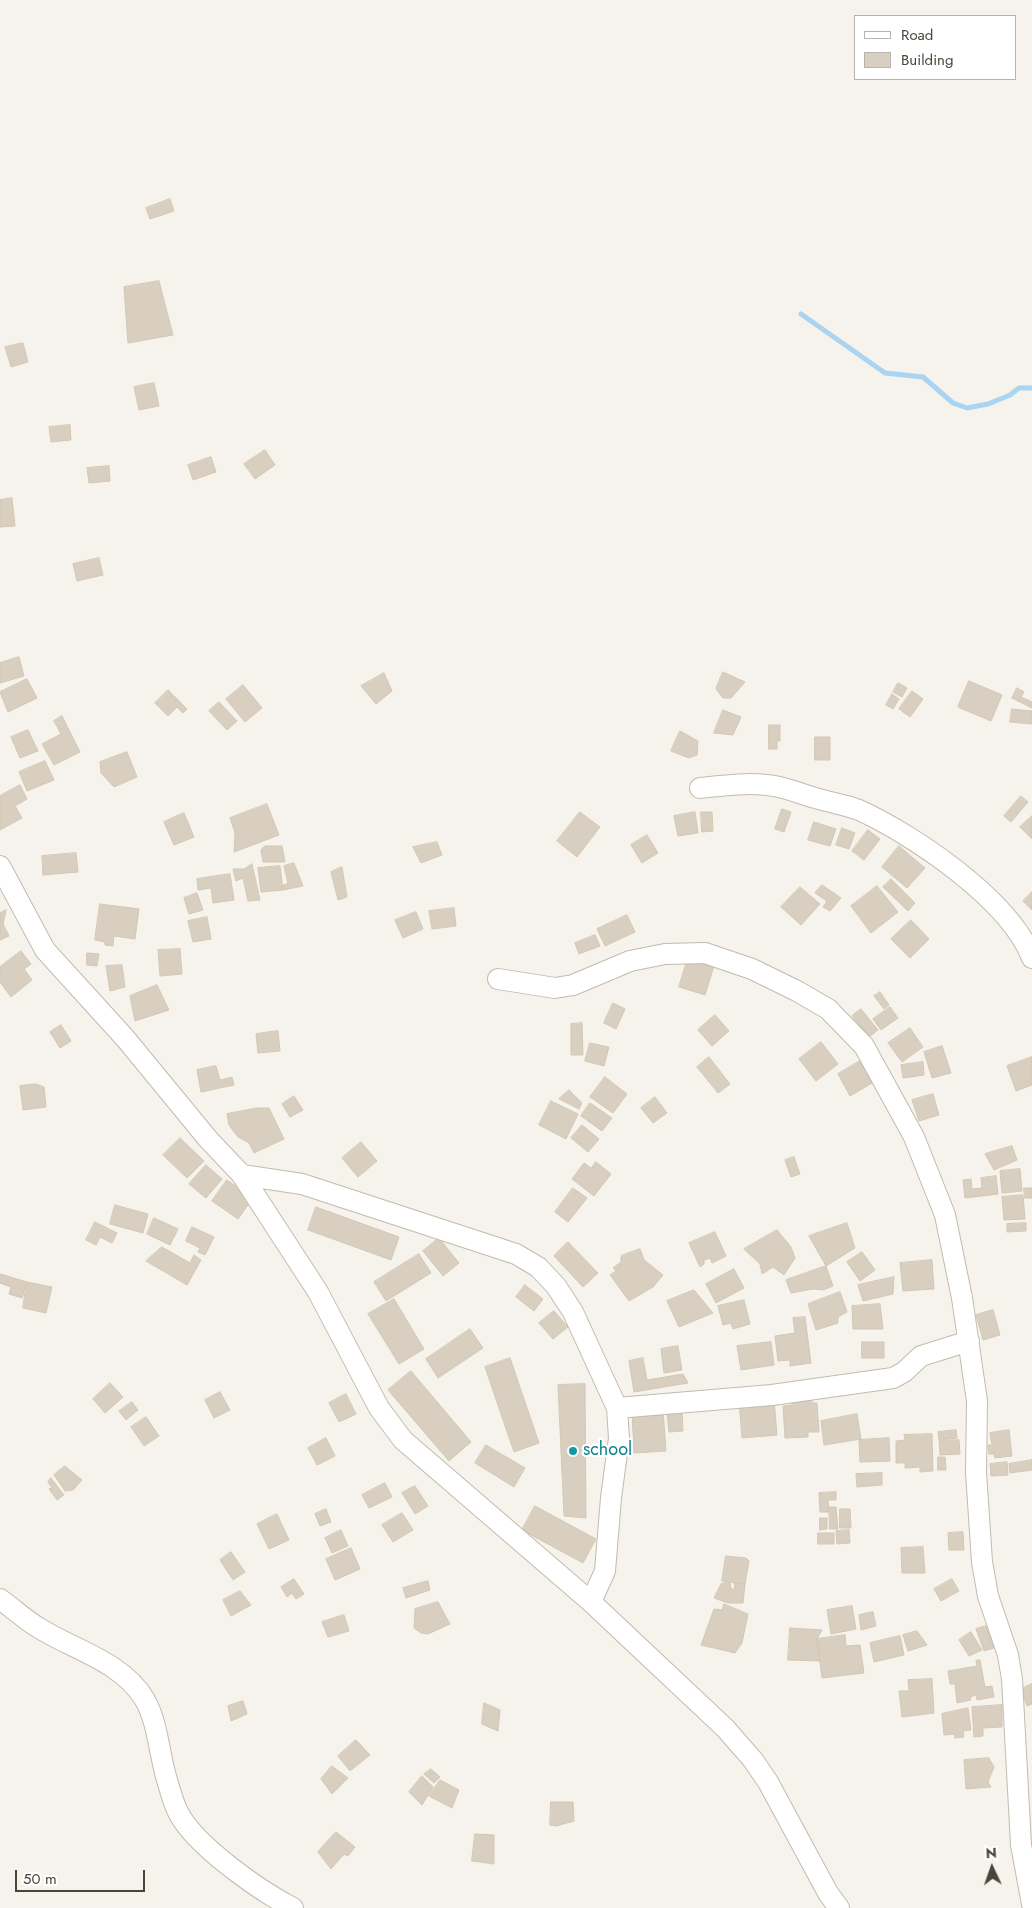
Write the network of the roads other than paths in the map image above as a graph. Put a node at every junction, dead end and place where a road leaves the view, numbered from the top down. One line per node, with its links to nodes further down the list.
1 (700, 788): 3 (street)
2 (0, 866): 5 (street)
3 (1032, 958)
4 (498, 979): 6 (street)
5 (242, 1175): 7 (street); 9 (street)
6 (969, 1341): 7 (street); 10 (street)
7 (617, 1408): 9 (street)
8 (0, 1599): 11 (street)
9 (590, 1602): 12 (street)
10 (1032, 1904)
11 (293, 1908)
12 (839, 1908)

